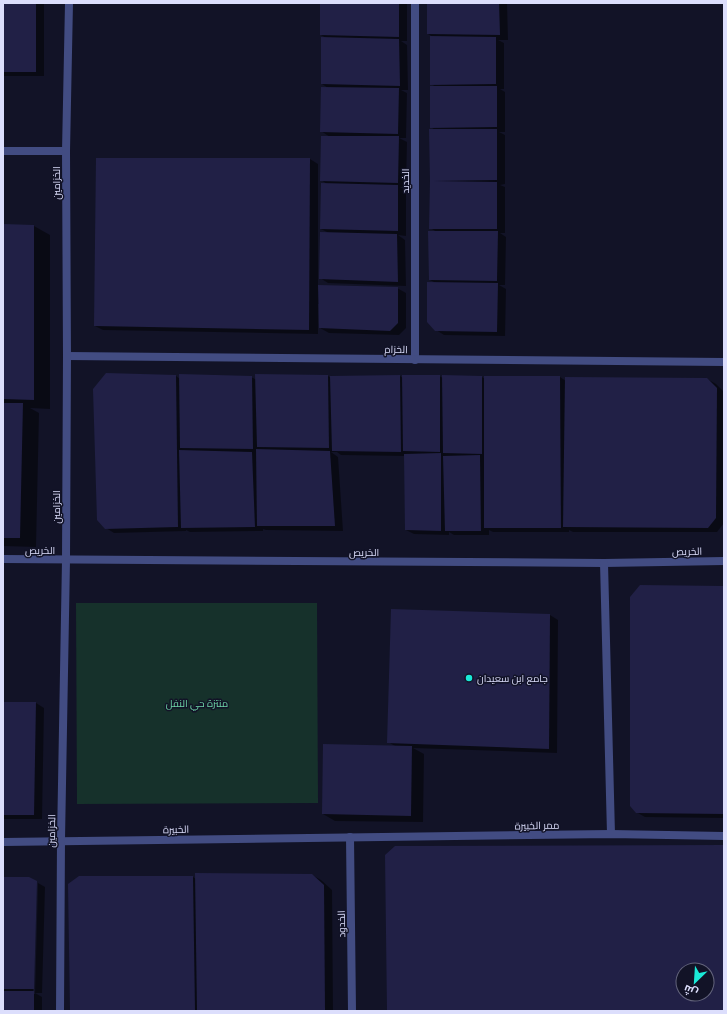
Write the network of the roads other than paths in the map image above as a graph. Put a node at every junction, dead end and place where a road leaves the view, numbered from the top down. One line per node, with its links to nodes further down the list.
1 (69, 3): 4 (street, الخزامين)
2 (415, 3): 6 (street, الخديد)
3 (3, 151): 4 (street)
4 (66, 151): 5 (street, الخزامين)
5 (67, 356): 6 (street, الخزام); 9 (street, الخزامين)
6 (415, 360): 7 (street, الخزام)
7 (724, 362)
8 (3, 559): 9 (street, الخريص)
9 (66, 560): 11 (street, الخريص); 15 (street, الخزامين)
10 (724, 561): 11 (street, الخريص)
11 (604, 563): 12 (street)
12 (611, 834): 13 (street, ممر الخبيرة); 14 (street, ممر الخبيرة)
13 (724, 836)
14 (350, 838): 15 (street, الخبيرة); 18 (street, الخدود)
15 (61, 840): 16 (street, الخبيرة); 17 (street, الخزامين)
16 (3, 842)
17 (60, 1011)
18 (352, 1011)

